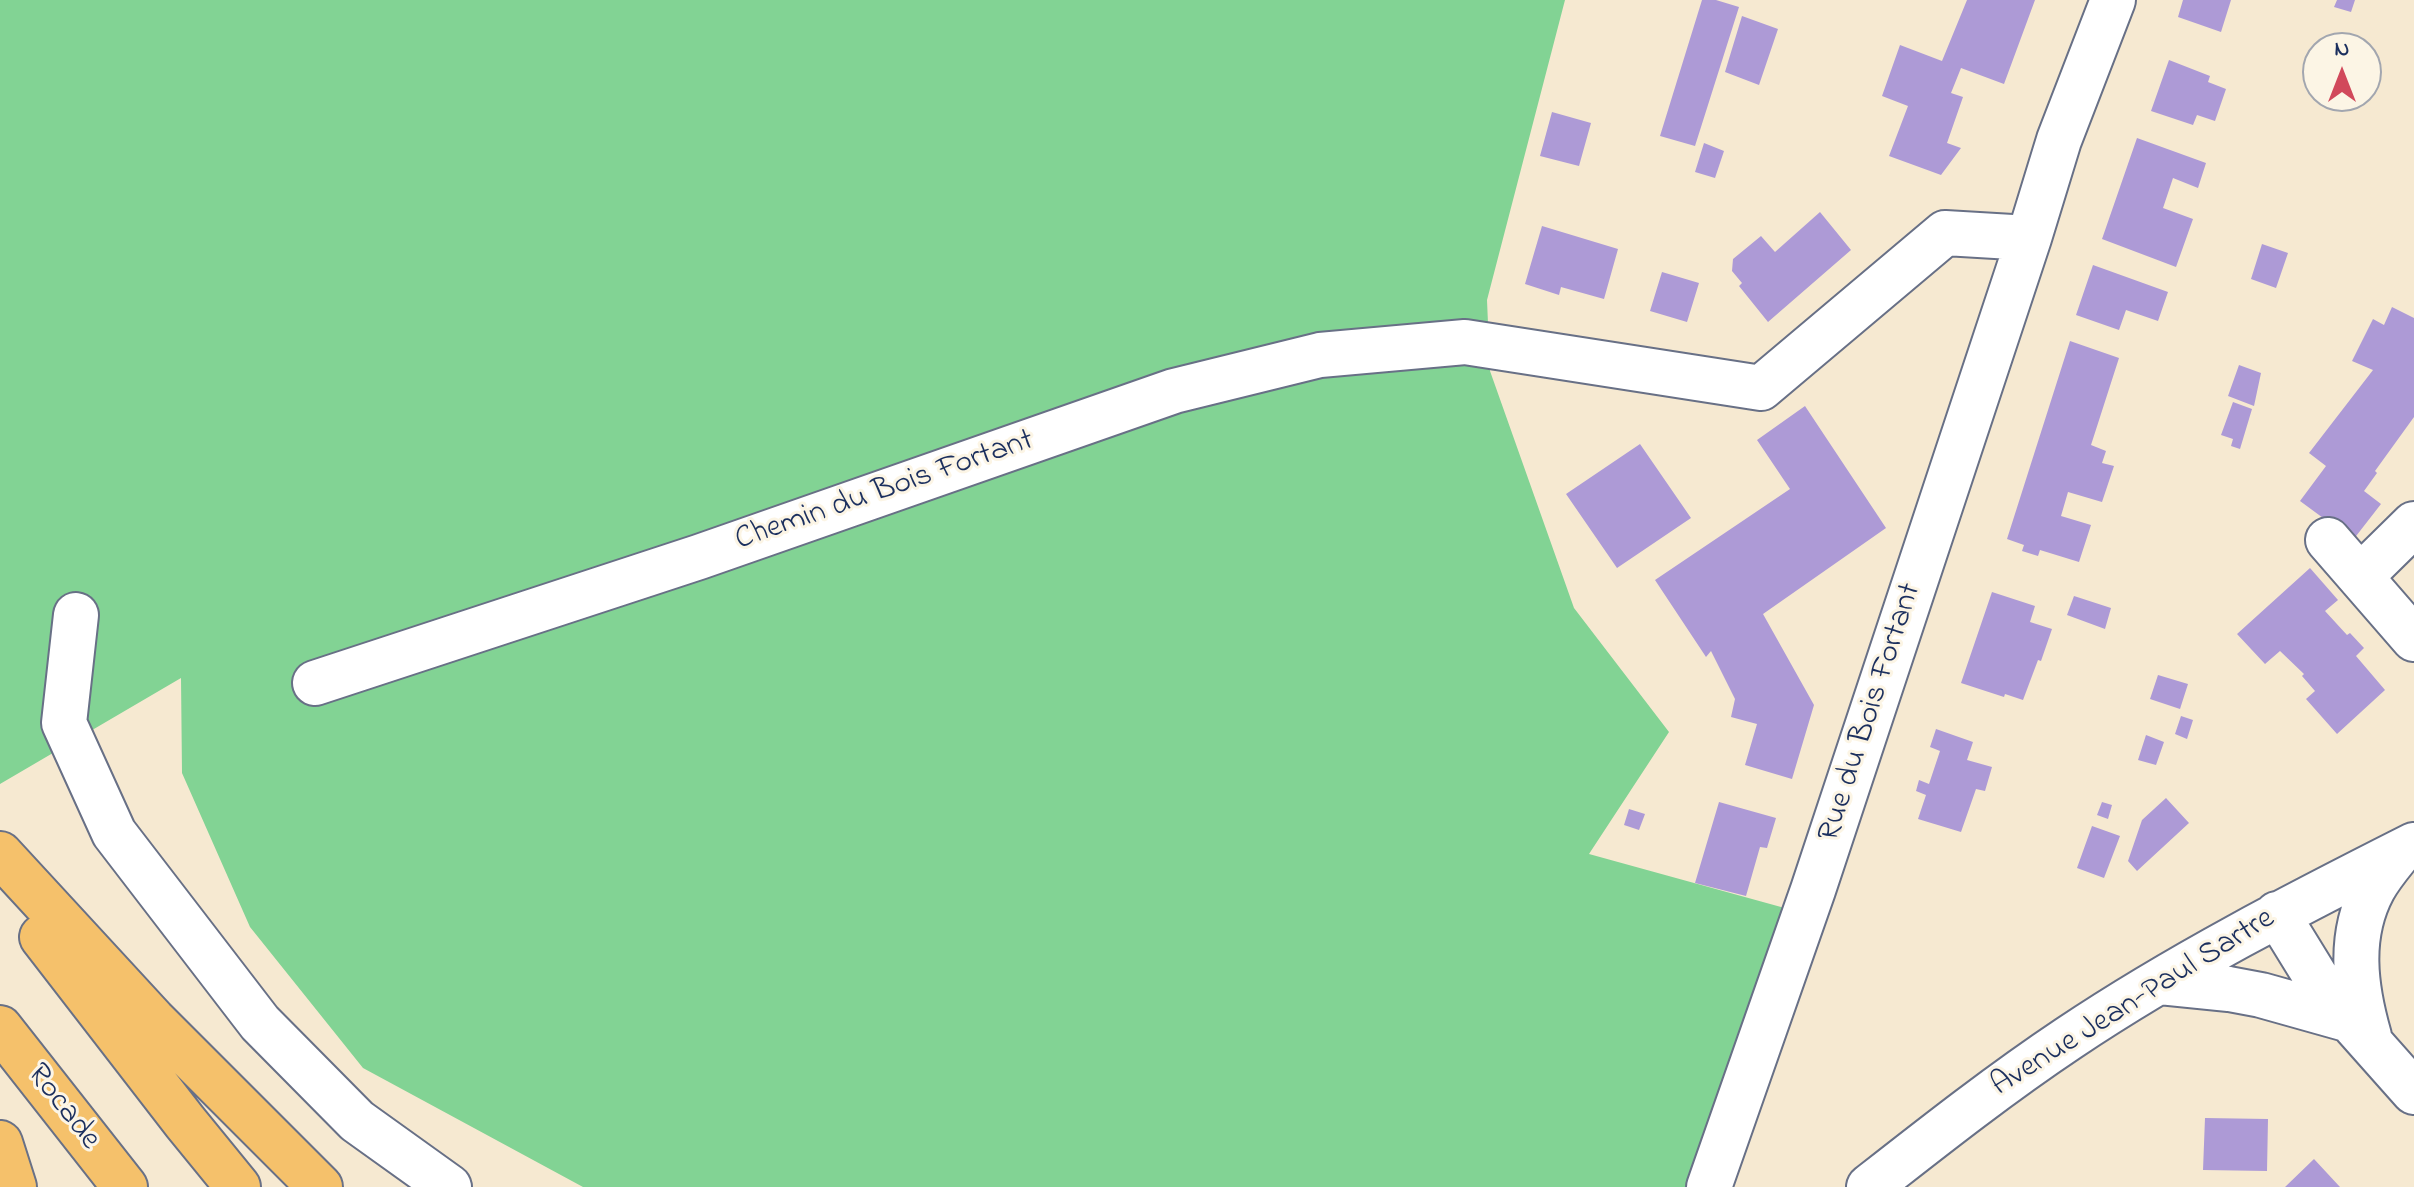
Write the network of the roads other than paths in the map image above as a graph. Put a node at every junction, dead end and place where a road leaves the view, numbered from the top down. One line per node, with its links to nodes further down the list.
1 (2113, 0): 2 (street, Rue du Bois Fortant)
2 (2029, 238): 8 (street, Chemin du Bois Fortant); 23 (street, Rue du Bois Fortant)
3 (2414, 524): 5 (street)
4 (2328, 540): 5 (street)
5 (2360, 577): 7 (street)
6 (76, 615): 22 (street)
7 (2414, 639)
8 (315, 683)
9 (2406, 849): 12 (street, Avenue Jean-Paul Sartre); 15 (street)
10 (0, 854): 21 (highway)
11 (0, 882): 20 (highway)
12 (2277, 914): 13 (street, Avenue Jean-Paul Sartre); 15 (street)
13 (2160, 982): 15 (street); 24 (street, Avenue Jean-Paul Sartre)
14 (0, 1028): 19 (highway, Rocade)
15 (2360, 1032): 16 (street)
16 (2414, 1092)
17 (0, 1143): 18 (highway)
18 (14, 1187)
19 (125, 1187)
20 (238, 1187)
21 (320, 1187)
22 (449, 1187)
23 (1709, 1187)
24 (1869, 1187)

